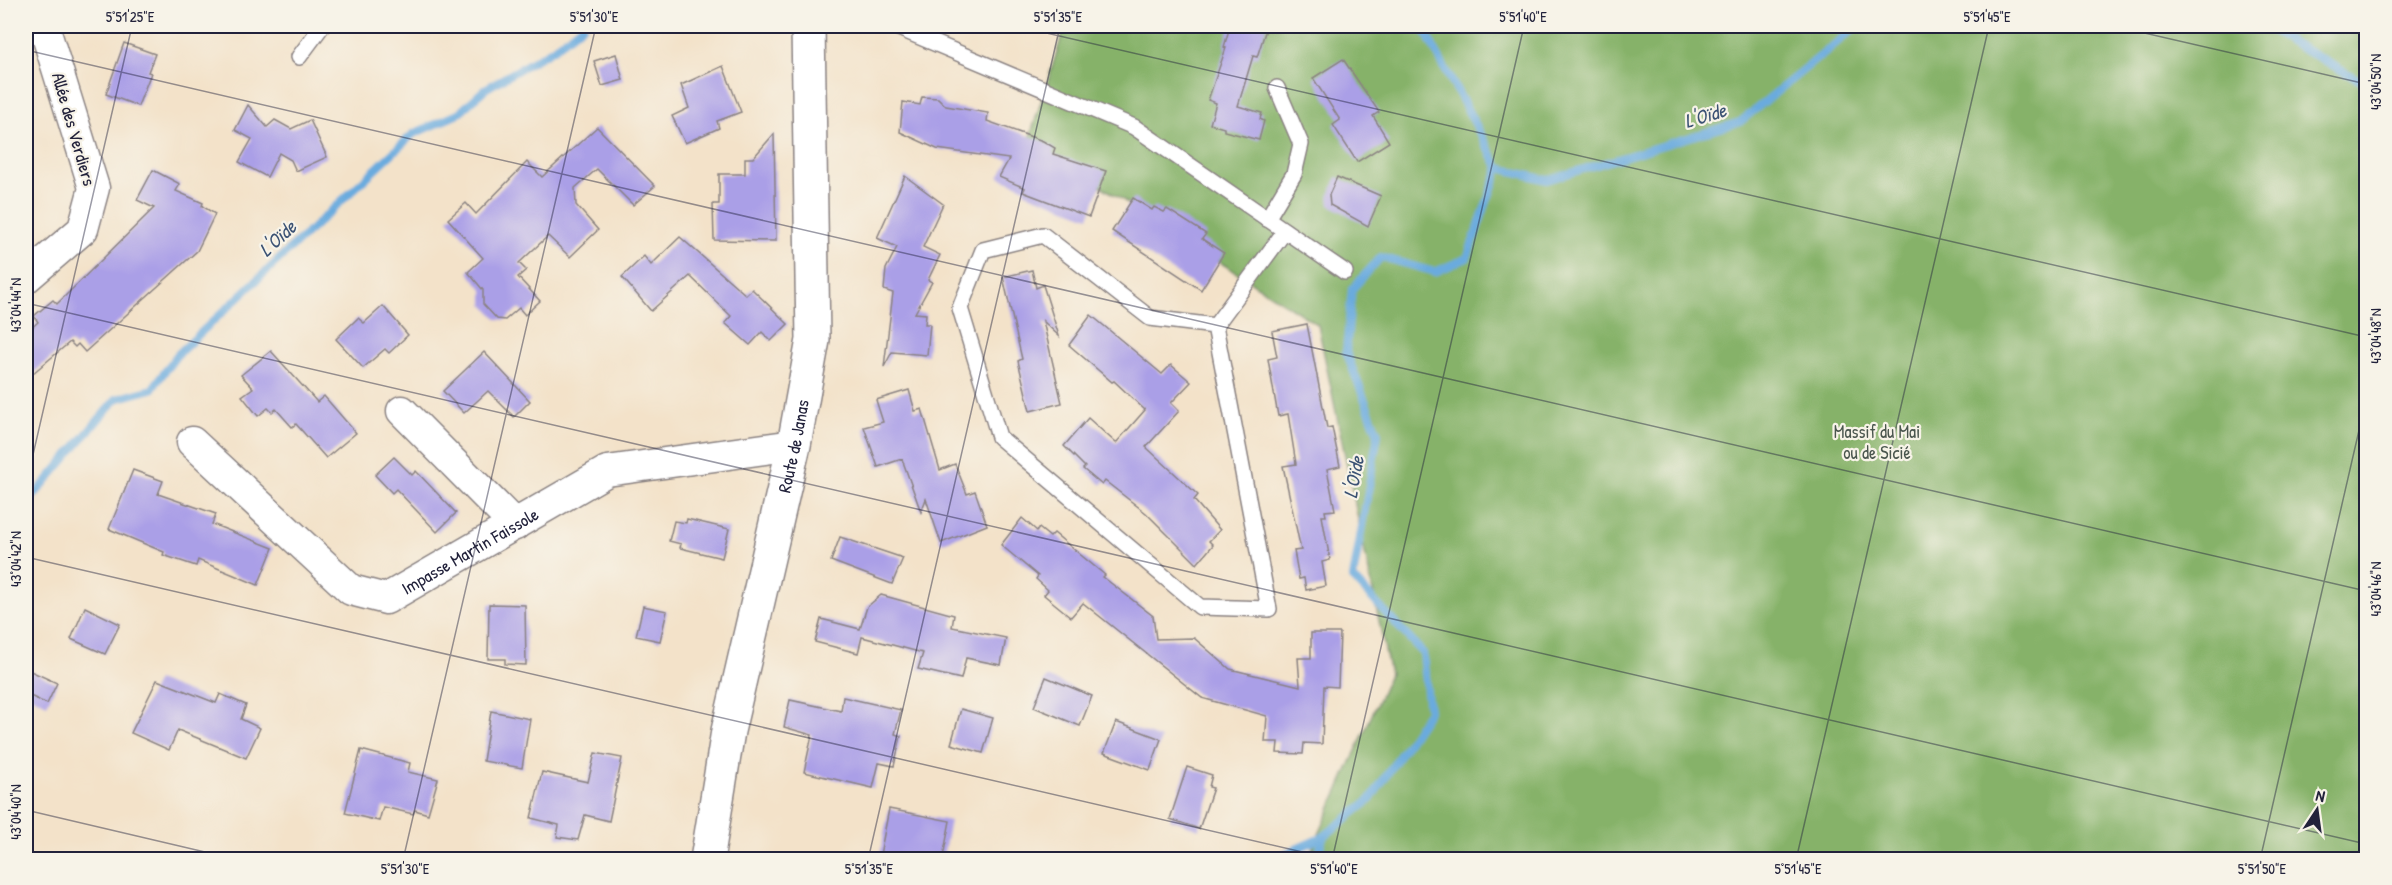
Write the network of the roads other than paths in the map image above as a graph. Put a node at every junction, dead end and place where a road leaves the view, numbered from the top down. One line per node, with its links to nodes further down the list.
1 (44, 26): 10 (street, Allée des Verdiers)
2 (322, 26): 5 (lane)
3 (808, 26): 14 (street, Route de Janas)
4 (894, 26): 7 (lane)
5 (299, 57)
6 (1277, 88): 7 (lane)
7 (1268, 219): 8 (lane)
8 (1285, 231): 9 (lane); 11 (lane)
9 (1345, 272)
10 (26, 278)
11 (1215, 326): 11 (lane)
12 (402, 411): 15 (street)
13 (192, 442): 15 (street, Impasse Martin Faissole)
14 (794, 445): 15 (street, Impasse Martin Faissole); 16 (street, Route de Janas)
15 (515, 525)
16 (707, 860)

